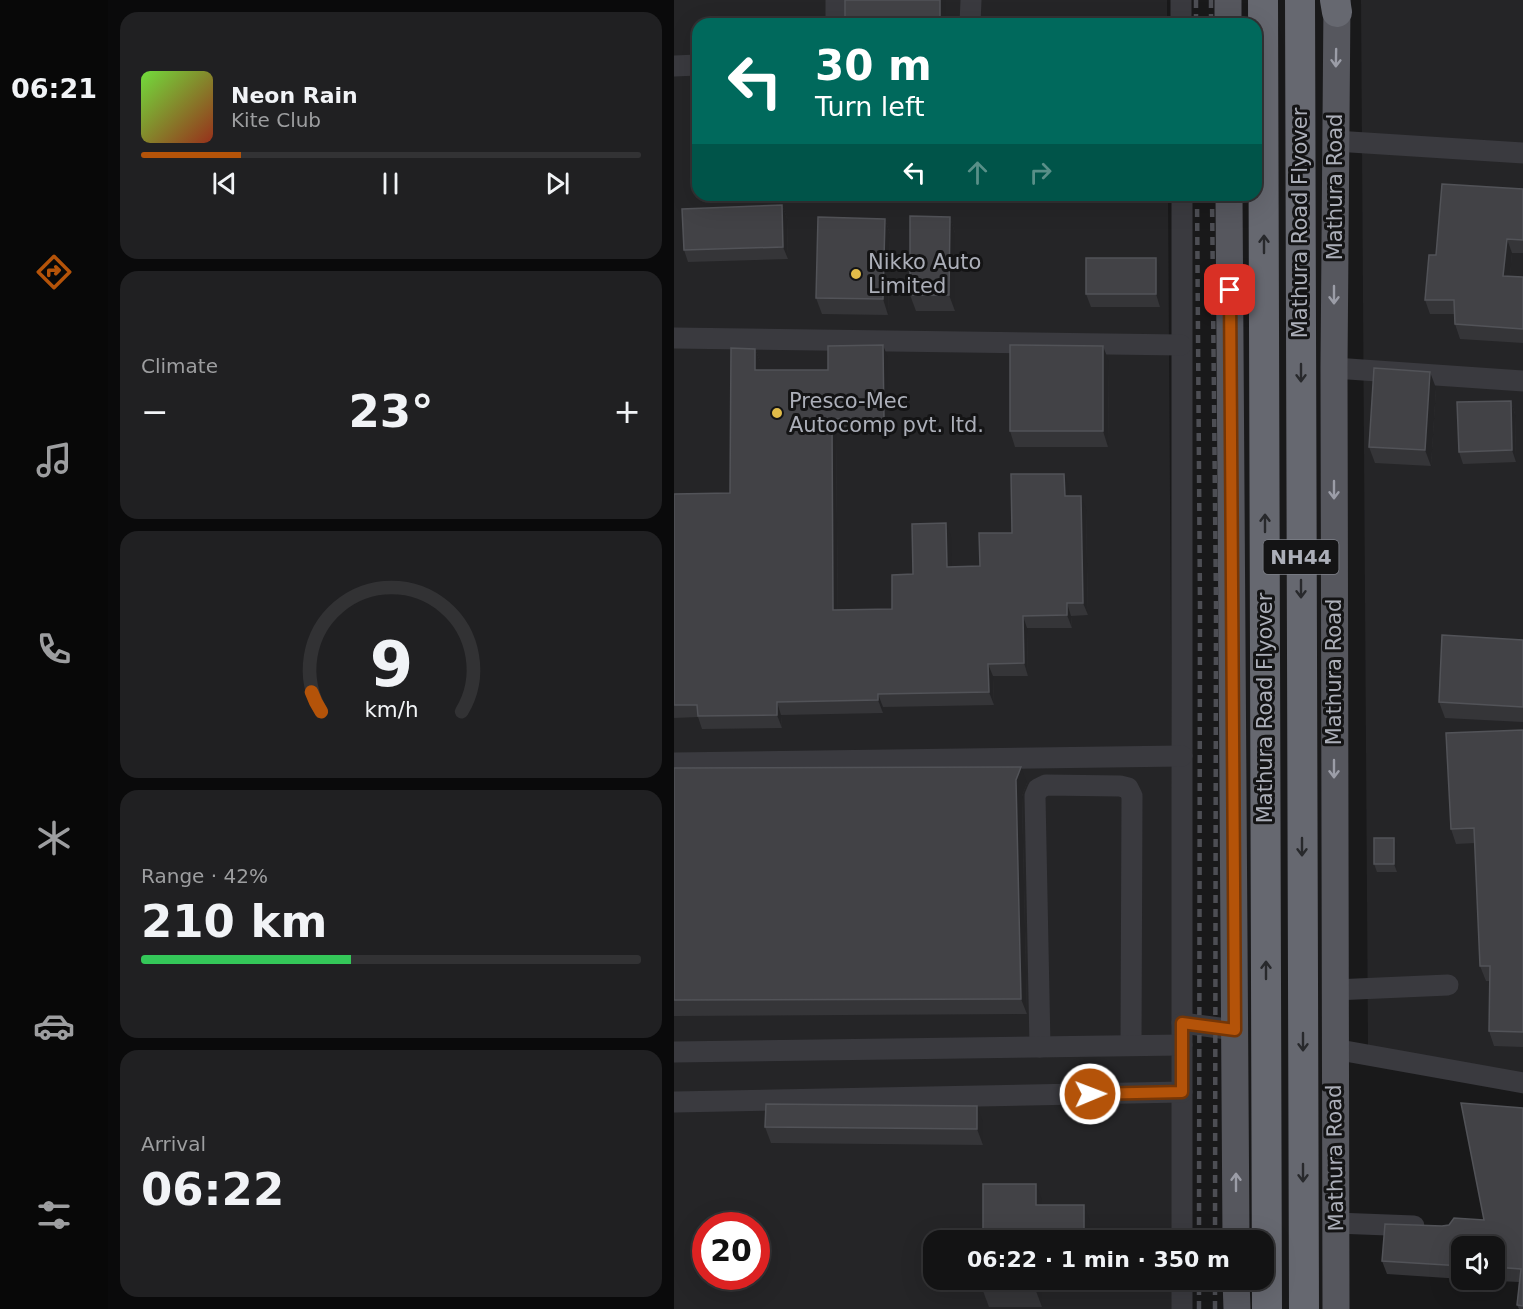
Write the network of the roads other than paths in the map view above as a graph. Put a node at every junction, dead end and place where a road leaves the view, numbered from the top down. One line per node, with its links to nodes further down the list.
1 (836, 0): 8 (street)
2 (971, 0): 9 (street)
3 (1181, 0): 10 (street)
4 (1228, 0): 11 (main road)
5 (1263, 0): 44 (highway, Mathura Road Flyover / NH44, one-way to 5)
6 (1300, 0): 45 (highway, Mathura Road Flyover / NH44, one-way to 45)
7 (1336, 4): 14 (main road, Mathura Road, one-way to 14)
8 (836, 18)
9 (970, 18)
10 (1181, 18)
11 (1228, 18)
12 (692, 65): 13 (street)
13 (674, 66)
14 (1335, 141): 15 (street); 20 (main road, Mathura Road, one-way to 20)
15 (1523, 153)
16 (1181, 201): 19 (street)
17 (1229, 201): 27 (main road)
18 (674, 338): 19 (street)
19 (1181, 345): 22 (street)
20 (1334, 368): 21 (street); 25 (main road, Mathura Road, one-way to 25)
21 (1523, 381)
22 (1182, 756): 23 (street); 26 (street)
23 (674, 763)
24 (1448, 985): 25 (street)
25 (1334, 990): 31 (main road, Mathura Road)
26 (1182, 1023): 27 (street); 29 (street)
27 (1235, 1030): 39 (main road, one-way to 27)
28 (1131, 1045): 29 (street); 30 (street); 30 (street)
29 (1182, 1045): 34 (street)
30 (1040, 1047): 32 (street)
31 (1334, 1050): 33 (street); 36 (main road, Mathura Road)
32 (674, 1052)
33 (1523, 1083)
34 (1182, 1092): 35 (street); 38 (street)
35 (675, 1102)
36 (1336, 1224): 37 (street); 46 (main road, Mathura Road)
37 (1435, 1227)
38 (1182, 1230)
39 (1236, 1230)
40 (1182, 1290): 42 (street)
41 (1236, 1290): 43 (main road)
42 (1182, 1309)
43 (1237, 1309)
44 (1267, 1309)
45 (1304, 1309)
46 (1337, 1309)

